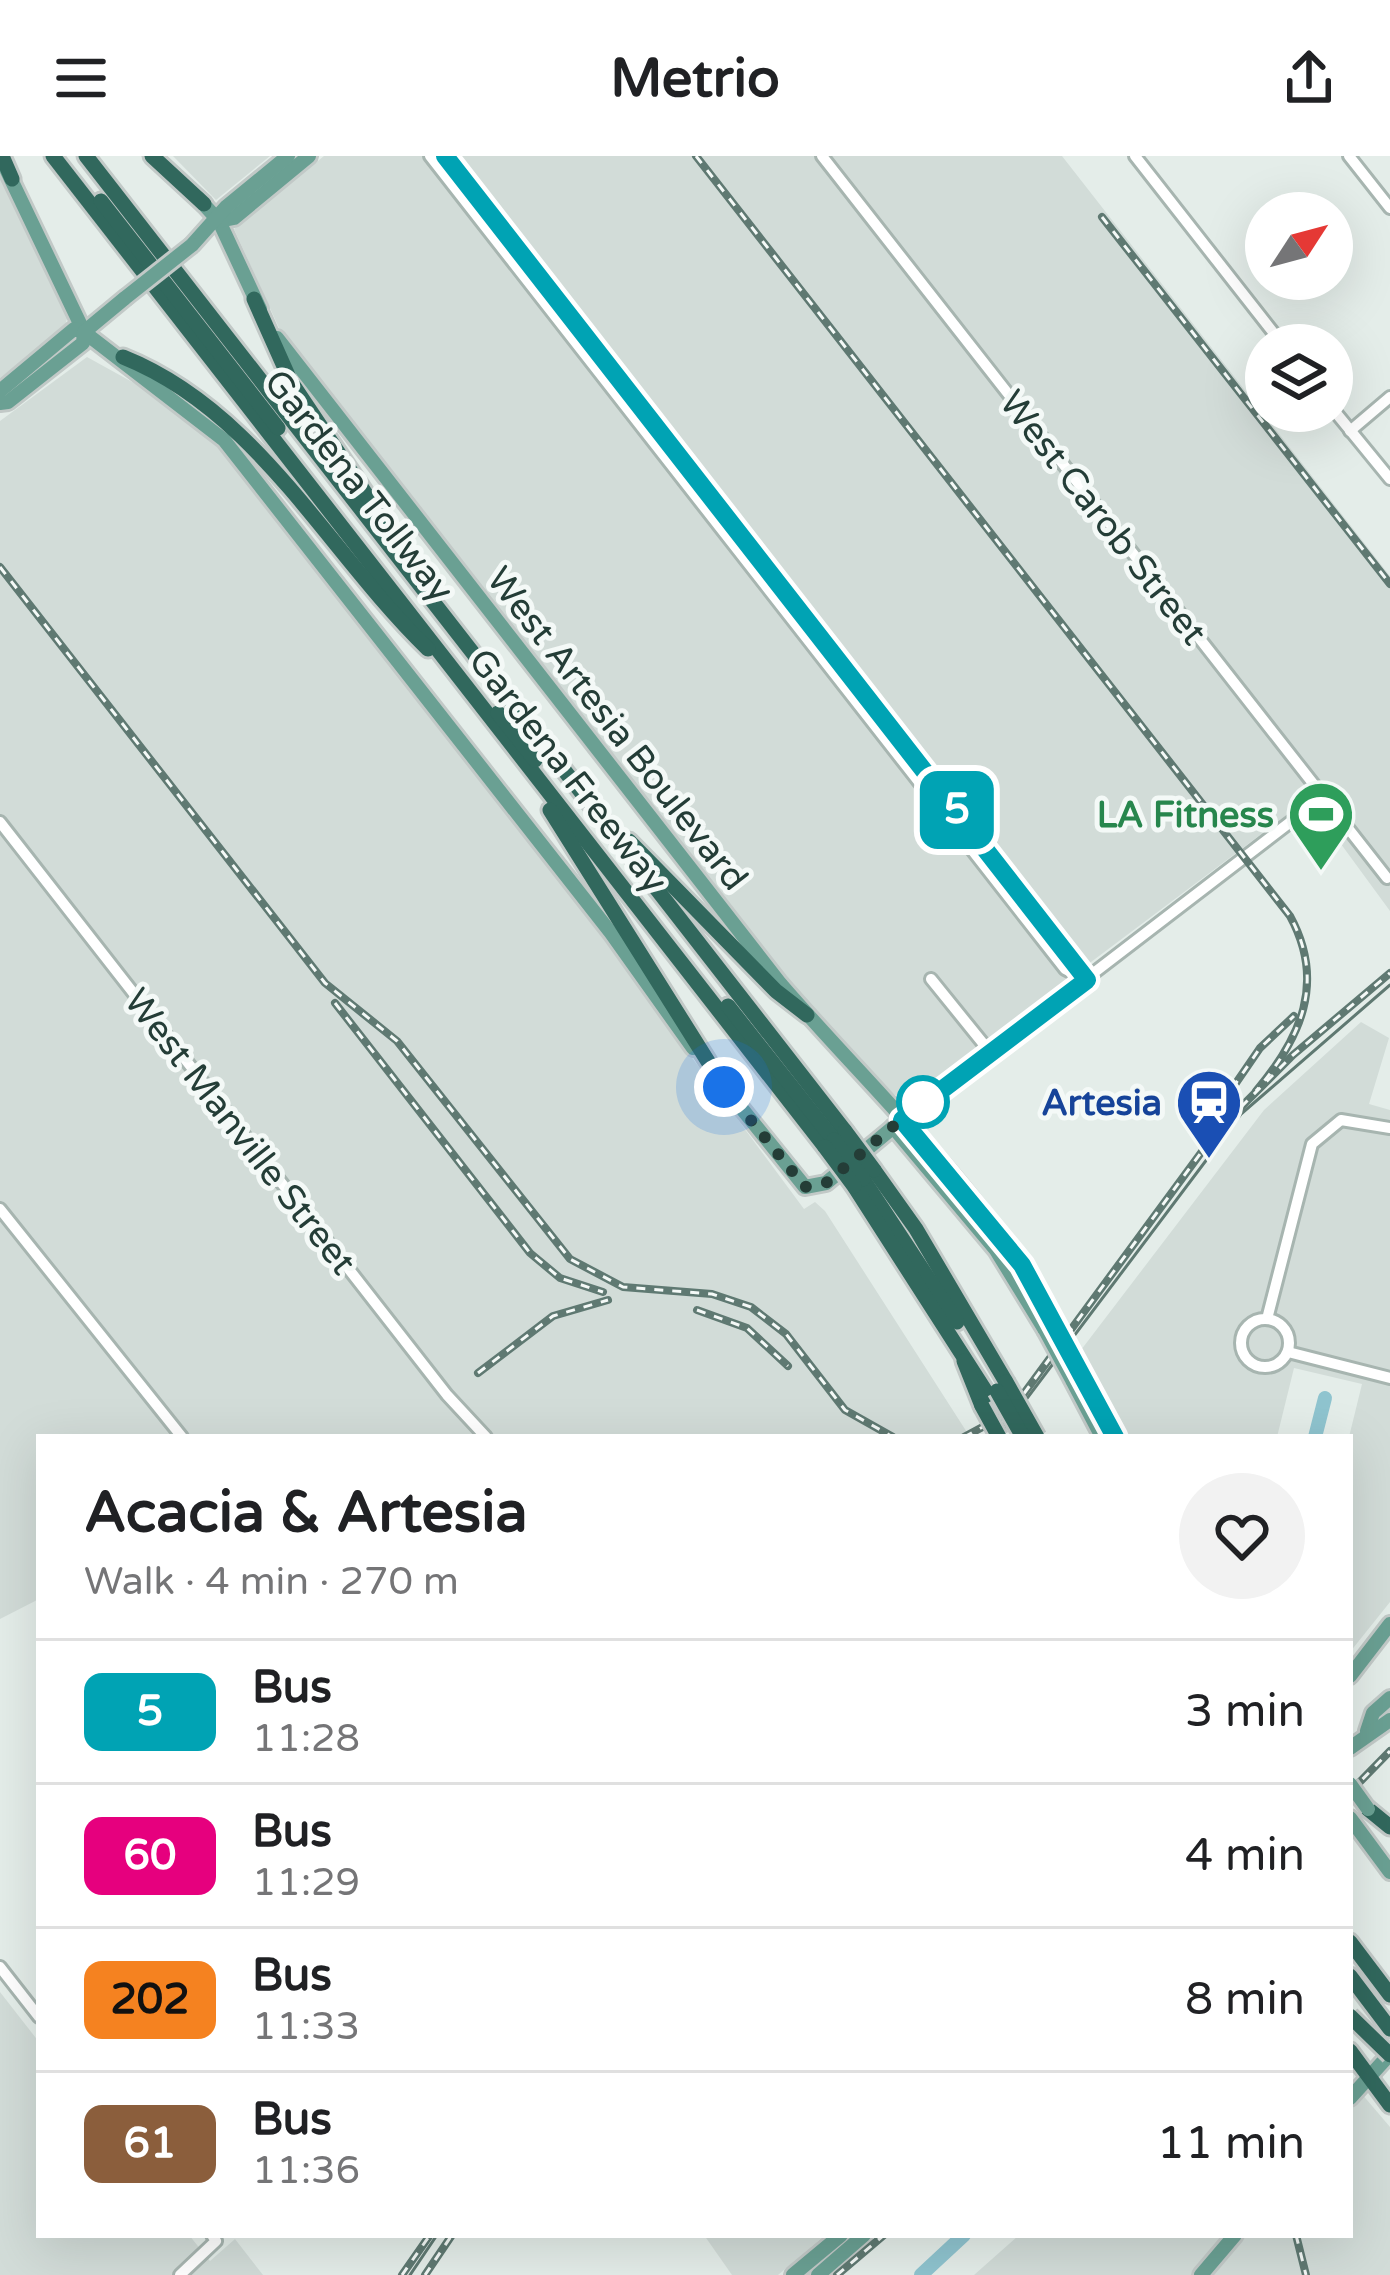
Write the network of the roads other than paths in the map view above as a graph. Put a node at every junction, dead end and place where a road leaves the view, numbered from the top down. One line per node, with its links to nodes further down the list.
1 (53, 156): 29 (highway, Gardena Freeway)
2 (70, 156): 40 (highway, Gardena Tollway); 43 (highway, Gardena Tollway)
3 (86, 156): 28 (highway, Gardena Freeway)
4 (155, 156): 15 (highway)
5 (288, 156): 17 (main road)
6 (309, 156): 17 (main road)
7 (430, 156): 13 (street)
8 (445, 156): 13 (street)
9 (822, 156): 31 (street, West Carob Street)
10 (1135, 156): 19 (street)
11 (1349, 156): 16 (street)
12 (1, 158): 14 (highway)
13 (450, 172): 36 (street)
14 (12, 179): 20 (main road)
15 (204, 204): 17 (main road, West Artesia Boulevard)
16 (1390, 208)
17 (219, 220): 18 (main road, West Artesia Boulevard); 20 (main road, bridge)
18 (254, 299): 28 (highway); 37 (main road, West Artesia Boulevard)
19 (1267, 324)
20 (84, 332): 21 (main road); 22 (main road); 24 (main road)
21 (123, 357): 29 (highway); 39 (main road)
22 (0, 391)
23 (1390, 397): 25 (street)
24 (0, 403)
25 (1353, 428)
26 (1351, 432): 27 (street)
27 (1390, 479)
28 (485, 673): 33 (highway, Gardena Freeway)
29 (468, 689): 30 (highway, Gardena Freeway)
30 (503, 737): 39 (highway); 43 (highway, Gardena Freeway)
31 (1323, 796): 34 (street, West Carob Street); 36 (street)
32 (0, 821): 51 (street, West Manville Street)
33 (605, 821): 37 (highway); 40 (highway, Gardena Freeway)
34 (1387, 878)
35 (931, 979): 38 (street)
36 (1087, 980): 38 (street)
37 (807, 1015): 41 (main road, West Artesia Boulevard)
38 (989, 1052): 41 (street)
39 (724, 1087): 41 (main road)
40 (834, 1117): 43 (highway, Gardena Freeway)
41 (898, 1124): 56 (main road, West Artesia Boulevard, bridge)
42 (1390, 1128): 46 (street)
43 (835, 1139): 44 (highway, Gardena Freeway, bridge); 44 (highway, Gardena Freeway, bridge)
44 (864, 1178): 49 (highway, Gardena Freeway); 49 (highway, Gardena Freeway)
45 (0, 1209): 50 (street)
46 (1267, 1318): 47 (street); 47 (street)
47 (1288, 1352): 48 (street)
48 (1390, 1378)
49 (994, 1394): 52 (highway, bridge); 53 (highway, Gardena Freeway); 54 (highway, bridge); 55 (highway, Gardena Freeway, bridge)
50 (180, 1434)
51 (483, 1434)
52 (999, 1434)
53 (1012, 1434)
54 (1021, 1434)
55 (1034, 1434)
56 (1106, 1434)
57 (1390, 1624): 58 (main road)
58 (1353, 1672)
59 (1390, 1698): 61 (main road)
60 (1390, 1720): 61 (main road)
61 (1367, 1731): 62 (main road)
62 (1353, 1745)
63 (1353, 1788): 64 (main road, bridge)
64 (1368, 1808): 66 (highway); 67 (main road)
65 (1353, 1821): 68 (main road)
66 (1390, 1827)
67 (1390, 1839)
68 (1390, 1872)
69 (1353, 1946): 73 (highway)
70 (1353, 1959): 74 (highway)
71 (0, 1967): 75 (street)
72 (1353, 1980): 77 (highway)
73 (1390, 1995)
74 (1390, 2007)
75 (36, 2013)
76 (1353, 2019): 79 (highway, bridge)
77 (1390, 2029)
78 (1353, 2055): 80 (highway)
79 (1390, 2055): 80 (main road)
80 (1368, 2077): 81 (main road); 82 (highway)
81 (1353, 2094)
82 (1390, 2105)
83 (214, 2238): 86 (street)
84 (1232, 2238): 89 (main road)
85 (833, 2243): 87 (main road); 88 (main road)
86 (180, 2275)
87 (793, 2275)
88 (818, 2275)
89 (1201, 2275)

